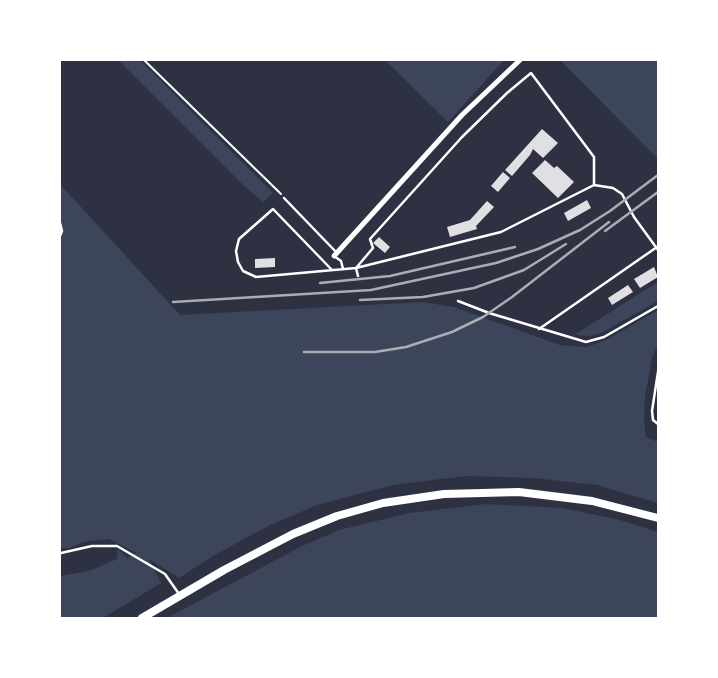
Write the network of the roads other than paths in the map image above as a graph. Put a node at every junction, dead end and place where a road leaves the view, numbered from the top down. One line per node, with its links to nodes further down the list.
1 (520, 60): 7 (street)
2 (594, 185): 6 (lane); 8 (lane); 8 (lane)
3 (284, 198): 7 (lane)
4 (60, 223): 5 (lane)
5 (60, 236)
6 (658, 248): 14 (lane)
7 (335, 255): 10 (lane)
8 (356, 268): 10 (lane); 11 (lane)
9 (332, 270): 9 (lane); 10 (lane)
10 (343, 270)
11 (358, 276)
12 (458, 301): 14 (lane)
13 (659, 306): 14 (lane)
14 (539, 329)
15 (659, 372): 16 (lane)
16 (659, 424)
17 (659, 518): 19 (main road)
18 (61, 553): 19 (lane)
19 (180, 596): 20 (main road)
20 (142, 618)

